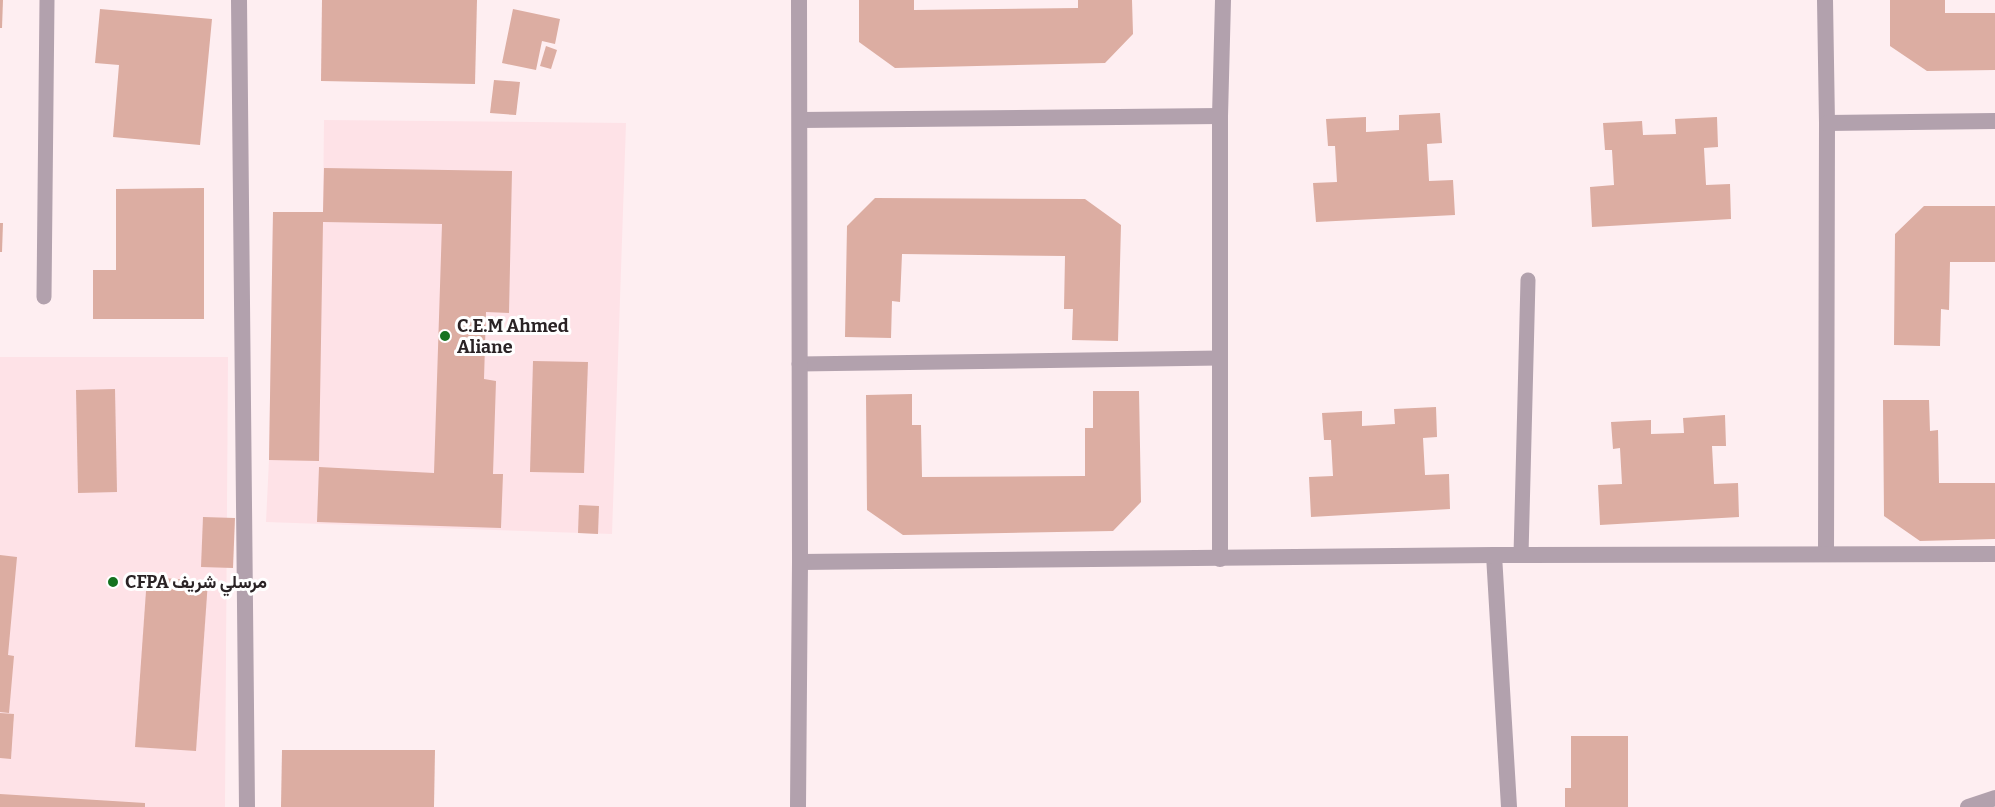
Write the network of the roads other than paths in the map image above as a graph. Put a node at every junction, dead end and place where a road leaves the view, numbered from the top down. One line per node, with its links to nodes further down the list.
1 (47, 0): 11 (lane)
2 (240, 0): 21 (street)
3 (799, 0): 7 (street)
4 (1223, 0): 6 (street)
5 (1825, 0): 9 (street)
6 (1220, 116): 7 (street); 12 (street)
7 (800, 120): 13 (street)
8 (1995, 121): 9 (street)
9 (1827, 123): 14 (street)
10 (1528, 280): 17 (lane)
11 (44, 297)
12 (1220, 358): 13 (lane); 18 (street)
13 (799, 364): 19 (street)
14 (1826, 554): 15 (street); 17 (street)
15 (1995, 554)
16 (1494, 555): 17 (street); 18 (street); 23 (street)
17 (1521, 555)
18 (1220, 559): 19 (street)
19 (800, 562): 22 (street)
20 (1995, 798): 24 (street)
21 (247, 807)
22 (798, 807)
23 (1509, 807)
24 (1968, 807)

